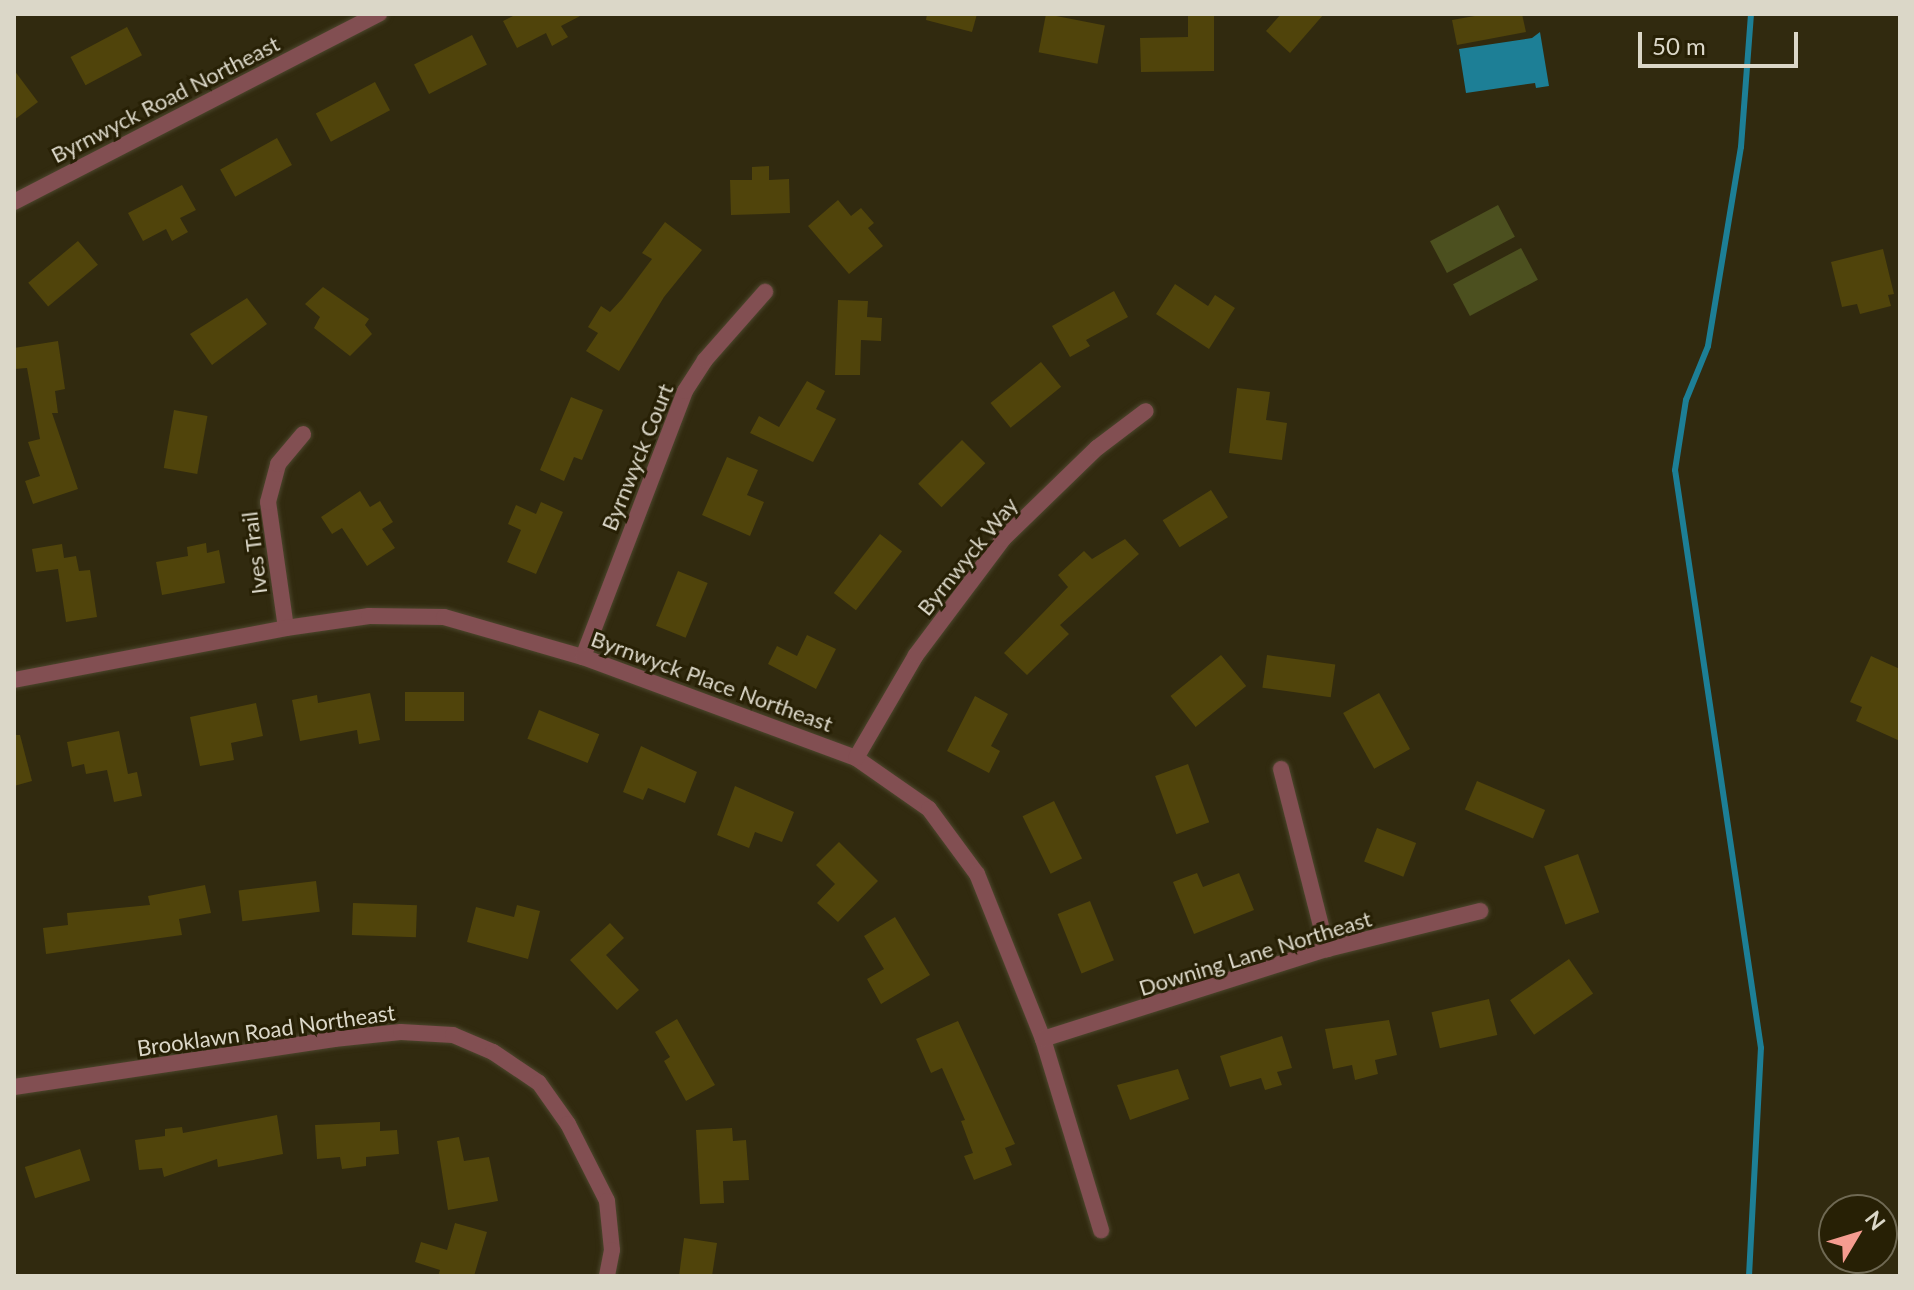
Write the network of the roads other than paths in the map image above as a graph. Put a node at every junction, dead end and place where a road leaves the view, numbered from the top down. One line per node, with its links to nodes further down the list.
1 (379, 14): 2 (street, Byrnwyck Road Northeast)
2 (14, 202)
3 (765, 292): 7 (street, Byrnwyck Court)
4 (1146, 411): 9 (street, Byrnwyck Way)
5 (303, 434): 6 (street, Ives Trail)
6 (286, 628): 7 (street, Byrnwyck Place Northeast); 8 (street, Byrnwyck Place Northeast)
7 (583, 657): 9 (street, Byrnwyck Place Northeast)
8 (14, 680)
9 (856, 758): 13 (street, Byrnwyck Place Northeast)
10 (1281, 769): 12 (street)
11 (1480, 911): 12 (street, Downing Lane Northeast)
12 (1327, 949): 13 (street, Downing Lane Northeast)
13 (1043, 1039): 15 (street, Byrnwyck Place Northeast)
14 (14, 1087): 16 (street, Brooklawn Road Northeast)
15 (1101, 1230)
16 (607, 1276)

